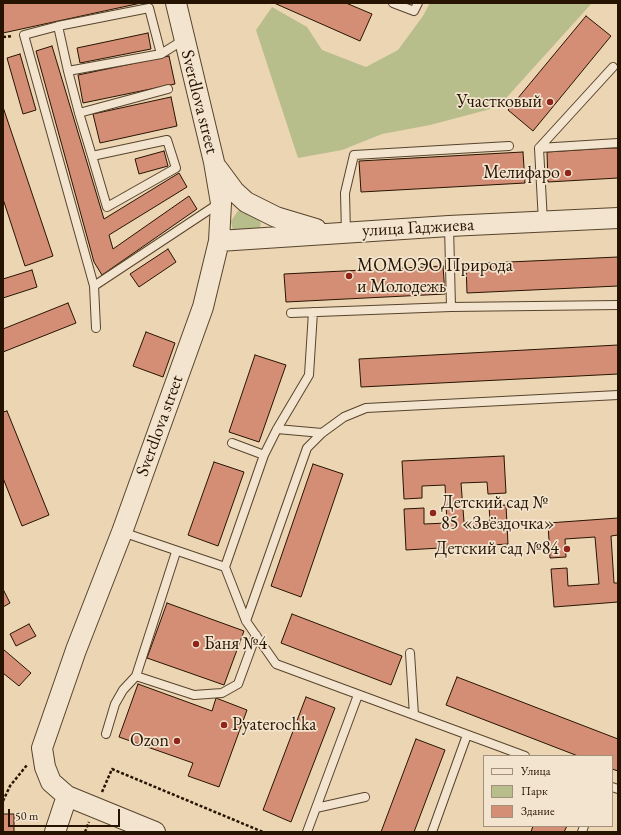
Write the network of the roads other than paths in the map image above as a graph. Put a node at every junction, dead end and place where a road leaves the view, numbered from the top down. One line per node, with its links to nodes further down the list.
1 (176, 3): 5 (street, Sverdlova street)
2 (393, 3): 3 (lane)
3 (418, 3)
4 (58, 26): 6 (lane); 8 (lane); 22 (lane)
5 (184, 41): 6 (lane); 15 (street, Sverdlova street)
6 (161, 54): 8 (lane)
7 (612, 67): 13 (lane)
8 (68, 71): 10 (lane)
9 (168, 89): 10 (lane)
10 (79, 113): 14 (lane)
11 (618, 143): 13 (lane)
12 (509, 146): 20 (lane)
13 (540, 148): 18 (lane)
14 (92, 156): 14 (lane)
15 (214, 162): 16 (street, Sverdlova street); 20 (street)
16 (221, 203): 21 (street, Sverdlova street); 22 (lane)
17 (618, 218): 18 (street, улица Гаджиева)
18 (543, 222): 19 (street, улица Гаджиева)
19 (449, 226): 20 (street, улица Гаджиева); 24 (lane)
20 (340, 233): 21 (street, улица Гаджиева)
21 (219, 241): 33 (street, Sverdlova street)
22 (94, 286): 27 (lane)
23 (618, 305): 24 (lane)
24 (451, 307): 25 (lane)
25 (313, 312): 26 (lane); 29 (lane)
26 (291, 313)
27 (96, 328)
28 (618, 394): 30 (lane)
29 (277, 429): 30 (lane); 32 (lane)
30 (322, 433): 36 (lane)
31 (232, 443): 32 (lane)
32 (264, 455): 35 (lane)
33 (122, 532): 34 (lane); 45 (street, Sverdlova street)
34 (176, 552): 35 (lane); 39 (lane)
35 (225, 567): 36 (lane)
36 (246, 621): 37 (lane)
37 (256, 635): 39 (lane); 40 (lane)
38 (410, 653): 41 (lane)
39 (136, 676): 42 (lane)
40 (358, 695): 41 (lane); 47 (lane)
41 (414, 715): 43 (lane)
42 (106, 734)
43 (467, 735): 44 (lane); 51 (lane)
44 (522, 755)
45 (67, 796): 48 (street); 49 (street, Sverdlova street)
46 (365, 796): 47 (lane)
47 (316, 808): 50 (lane)
48 (55, 832)
49 (155, 832)
50 (307, 832)
51 (432, 832)

